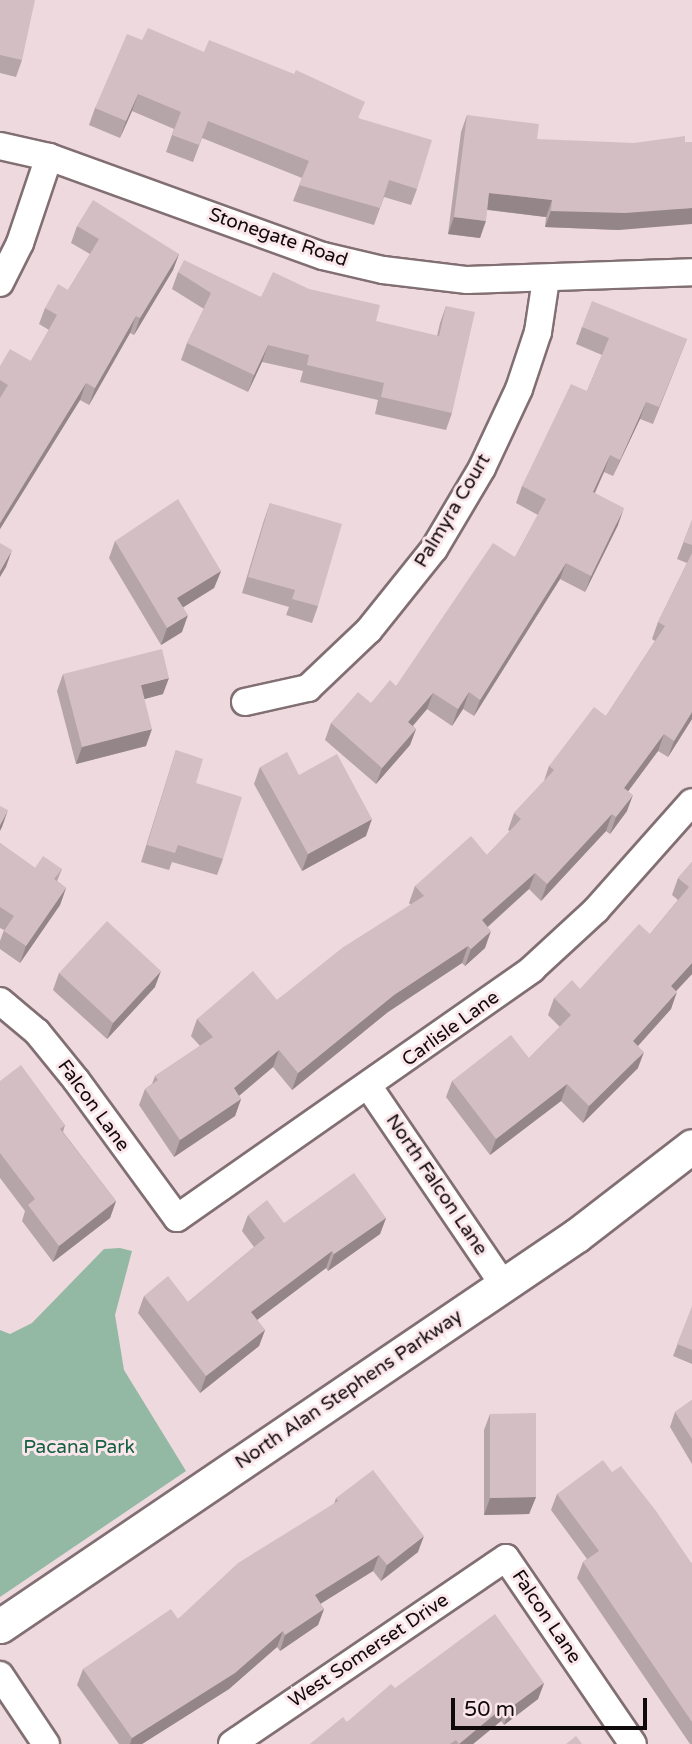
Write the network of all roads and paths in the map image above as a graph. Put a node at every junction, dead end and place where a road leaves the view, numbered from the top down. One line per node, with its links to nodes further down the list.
1 (0, 146): 2 (street, Stonegate Road)
2 (49, 156): 4 (street, Stonegate Road); 5 (street)
3 (692, 272): 4 (street, Stonegate Road)
4 (546, 279): 6 (street, Palmyra Court)
5 (0, 283)
6 (245, 702)
7 (692, 802): 9 (street, Carlisle Lane)
8 (0, 1001): 11 (street, Falcon Lane)
9 (369, 1087): 11 (street, Carlisle Lane); 12 (street, North Falcon Lane)
10 (692, 1146): 12 (street, North Alan Stephens Parkway)
11 (177, 1218)
12 (502, 1283): 14 (street, North Alan Stephens Parkway)
13 (506, 1559): 17 (street, West Somerset Drive); 18 (street, Falcon Lane)
14 (0, 1626)
15 (0, 1675): 16 (street)
16 (46, 1744)
17 (232, 1744)
18 (633, 1744)

